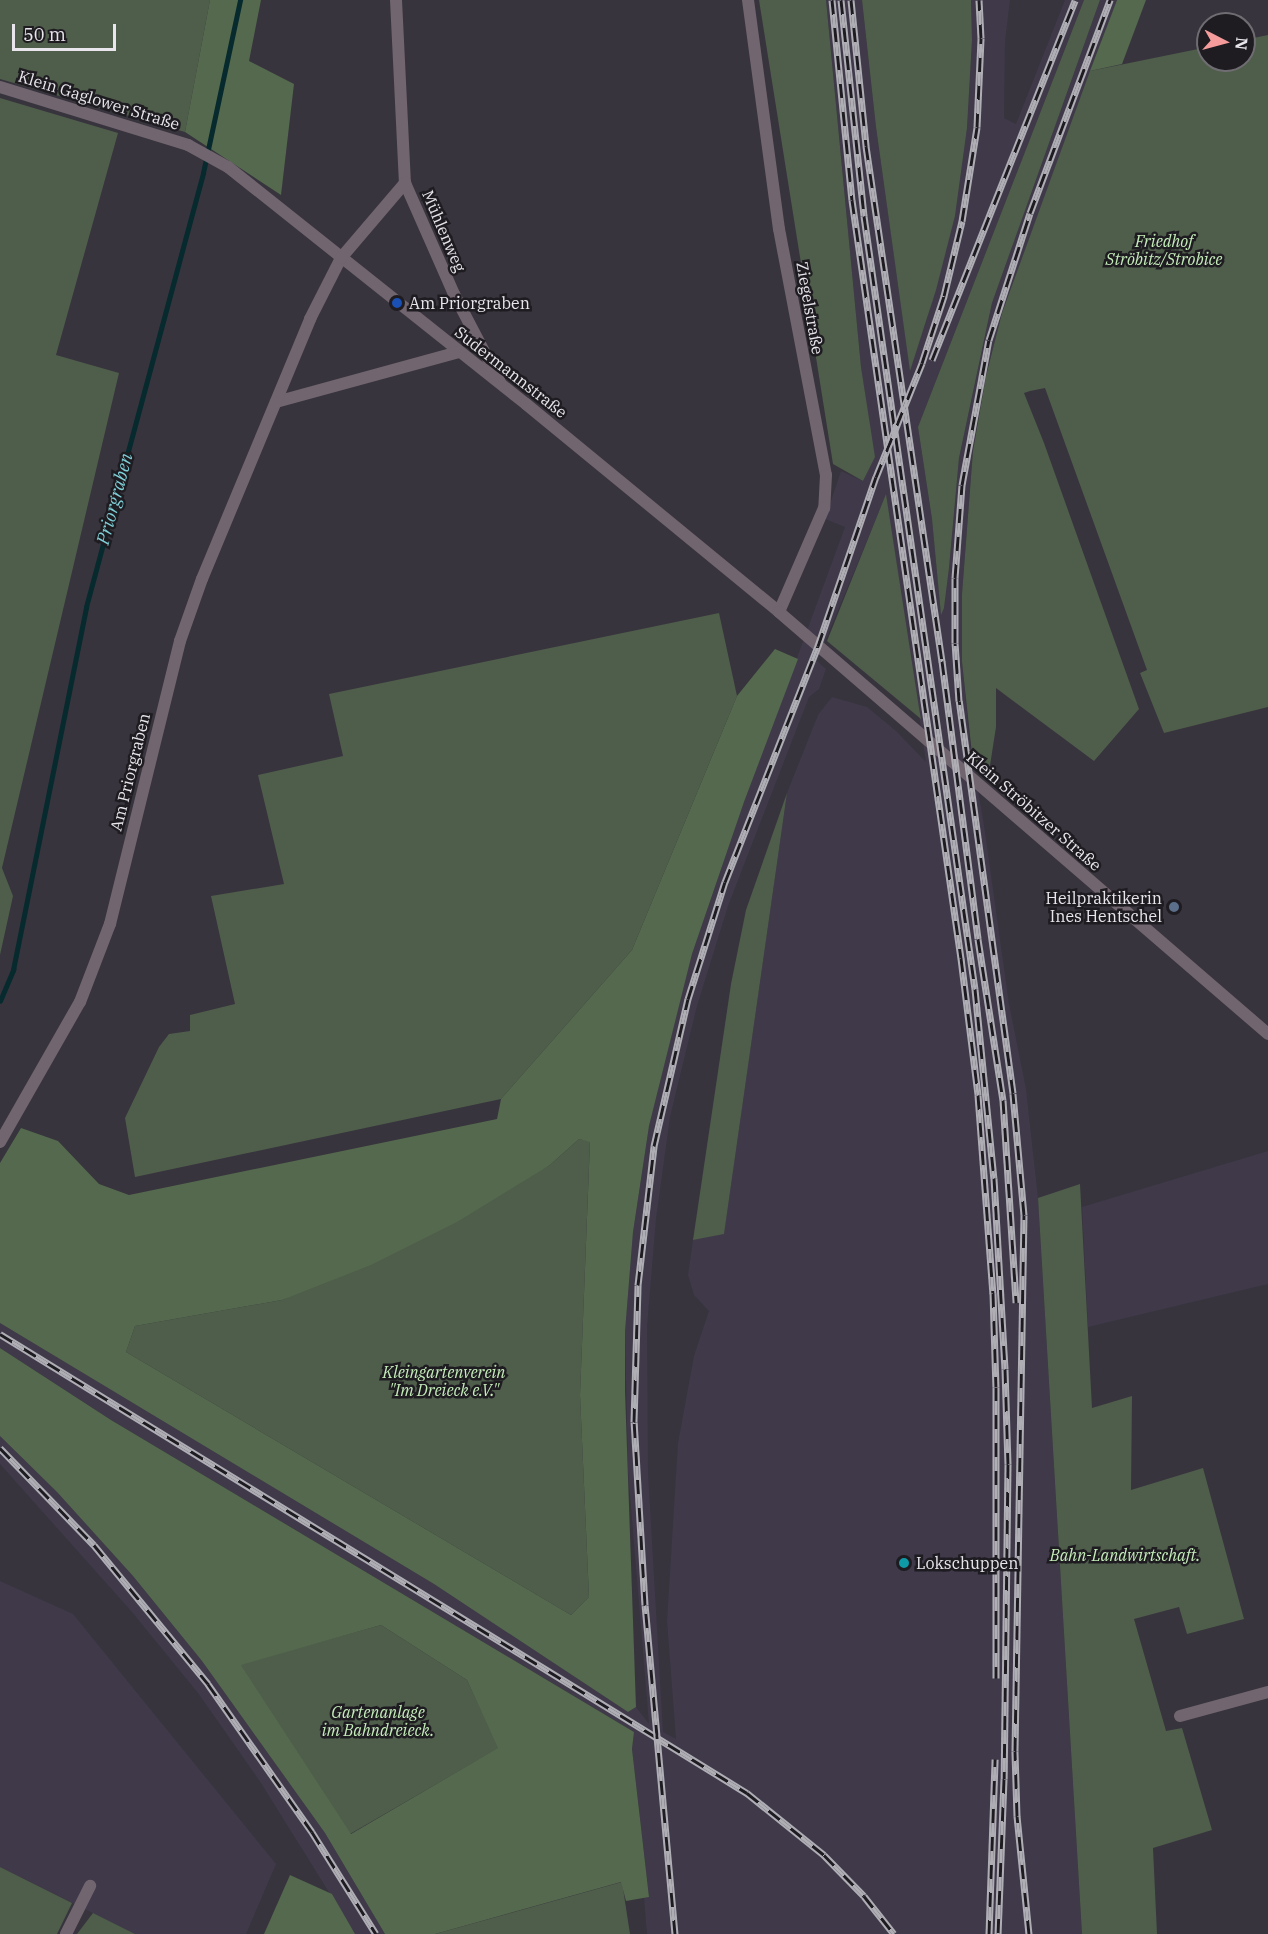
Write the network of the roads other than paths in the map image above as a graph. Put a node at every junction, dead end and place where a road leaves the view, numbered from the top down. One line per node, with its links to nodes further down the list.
1 (396, 0): 5 (street, Mühlenweg)
2 (748, 0): 10 (street, Ziegelstraße)
3 (0, 87): 4 (street, Klein Gaglower Straße)
4 (188, 145): 6 (street, Sudermannstraße)
5 (405, 183): 6 (street, Mühlenweg); 8 (street, Mühlenweg)
6 (341, 258): 7 (street, Sudermannstraße); 9 (street, Am Priorgraben)
7 (459, 352): 8 (street, Sudermannstraße); 9 (street)
8 (503, 387): 10 (street, Sudermannstraße)
9 (276, 402): 12 (street, Am Priorgraben)
10 (779, 612): 11 (street, Klein Ströbitzer Straße)
11 (1268, 1034)
12 (0, 1142)
13 (1268, 1692): 14 (street)
14 (1180, 1716)
15 (90, 1886): 16 (street)
16 (66, 1934)

